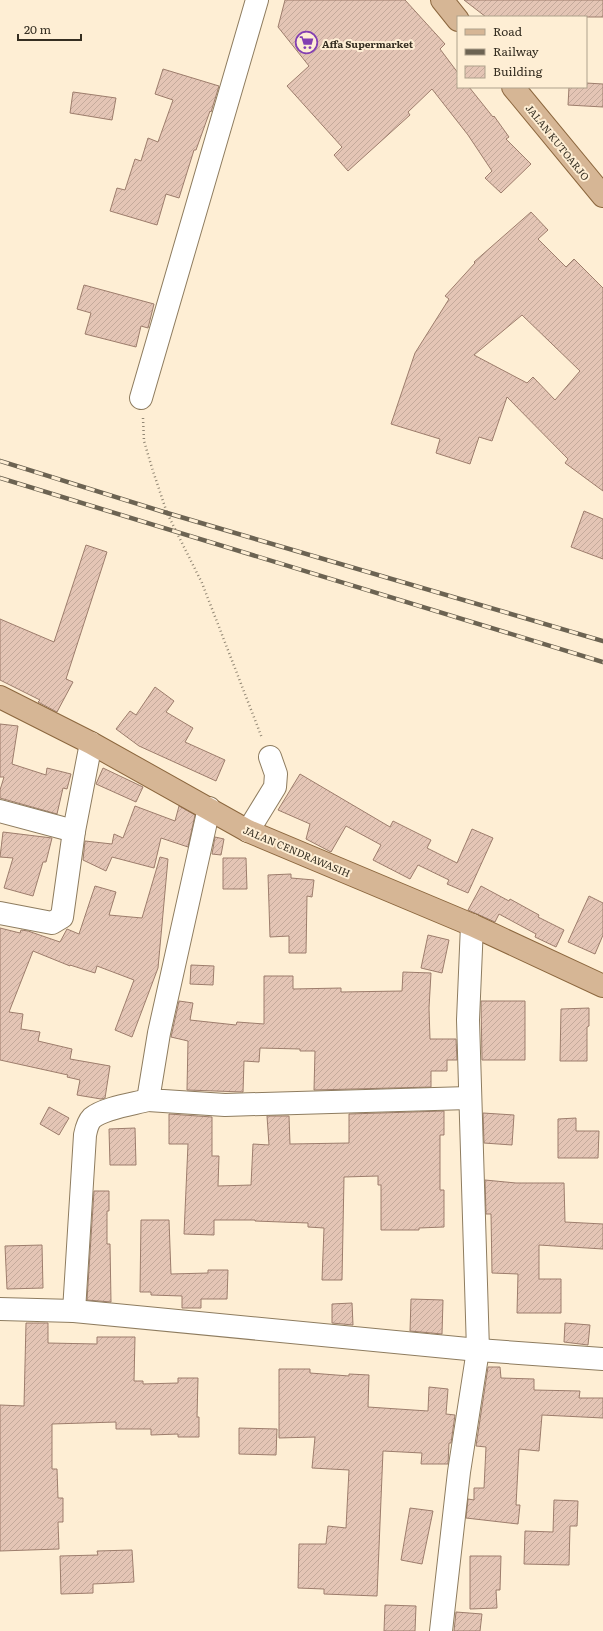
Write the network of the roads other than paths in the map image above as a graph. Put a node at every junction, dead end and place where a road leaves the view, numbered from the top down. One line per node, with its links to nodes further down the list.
1 (257, 0): 6 (street)
2 (442, 0): 3 (main road)
3 (457, 19)
4 (514, 88): 5 (main road, JALAN KUTOARJO)
5 (603, 196)
6 (141, 398)
7 (0, 698): 8 (main road, JALAN CENDRAWASIH)
8 (91, 743): 10 (main road, JALAN CENDRAWASIH); 12 (street)
9 (270, 757): 13 (street)
10 (209, 808): 13 (main road, JALAN CENDRAWASIH); 18 (street)
11 (0, 811): 12 (street)
12 (74, 831): 14 (street)
13 (248, 831): 15 (main road, JALAN CENDRAWASIH)
14 (0, 913)
15 (472, 925): 16 (main road, JALAN CENDRAWASIH); 17 (street)
16 (603, 986)
17 (469, 1098): 18 (street); 21 (street)
18 (148, 1100): 20 (street)
19 (0, 1309): 20 (street)
20 (74, 1311): 21 (street)
21 (478, 1350): 22 (street); 23 (street)
22 (603, 1360)
23 (441, 1631)

